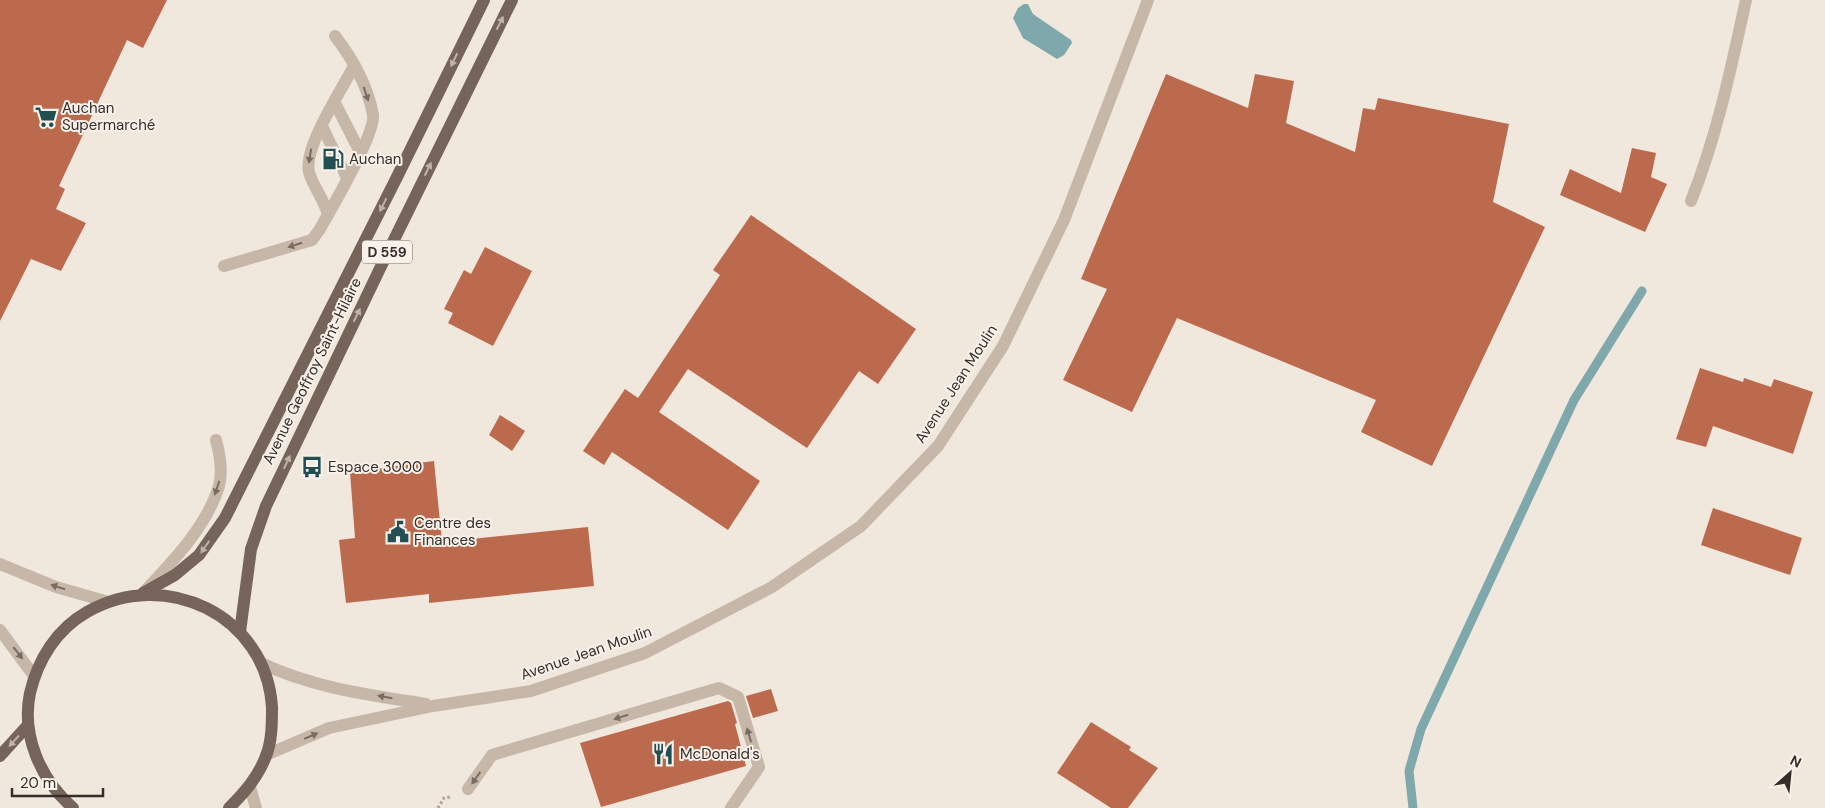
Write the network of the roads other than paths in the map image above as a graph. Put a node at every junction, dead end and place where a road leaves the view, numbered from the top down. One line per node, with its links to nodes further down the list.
1 (484, 0): 16 (main road, Avenue Geoffroy Saint-Hilaire / D 559, one-way to 16)
2 (512, 0): 19 (main road, Avenue Geoffroy Saint-Hilaire / D 559, one-way to 2)
3 (1148, 0): 22 (street, Avenue Jean Moulin)
4 (1746, 0): 11 (street)
5 (335, 36): 6 (street)
6 (354, 66): 7 (street); 9 (street, one-way to 9)
7 (334, 103): 8 (street); 9 (street)
8 (322, 126): 10 (street); 12 (street, one-way to 12)
9 (360, 152): 10 (street)
10 (347, 178): 12 (street)
11 (1691, 201)
12 (328, 215): 13 (street, one-way to 13)
13 (224, 266)
14 (216, 440): 16 (street, one-way to 16)
15 (0, 564): 17 (street, one-way to 15)
16 (143, 593): 17 (main road); 19 (main road)
17 (105, 601): 21 (main road)
18 (0, 630): 21 (street, one-way to 21)
19 (240, 632): 20 (main road)
20 (261, 663): 22 (street, Avenue Jean Moulin, one-way to 20); 24 (main road)
21 (34, 676): 23 (main road)
22 (433, 706): 24 (street, Avenue Jean Moulin, one-way to 22)
23 (28, 726): 25 (main road, one-way to 25); 28 (main road)
24 (266, 755): 26 (main road)
25 (0, 756)
26 (250, 786): 29 (main road); 30 (street)
27 (468, 789): 31 (street, one-way to 27)
28 (73, 808)
29 (229, 808)
30 (256, 808)
31 (731, 808)

